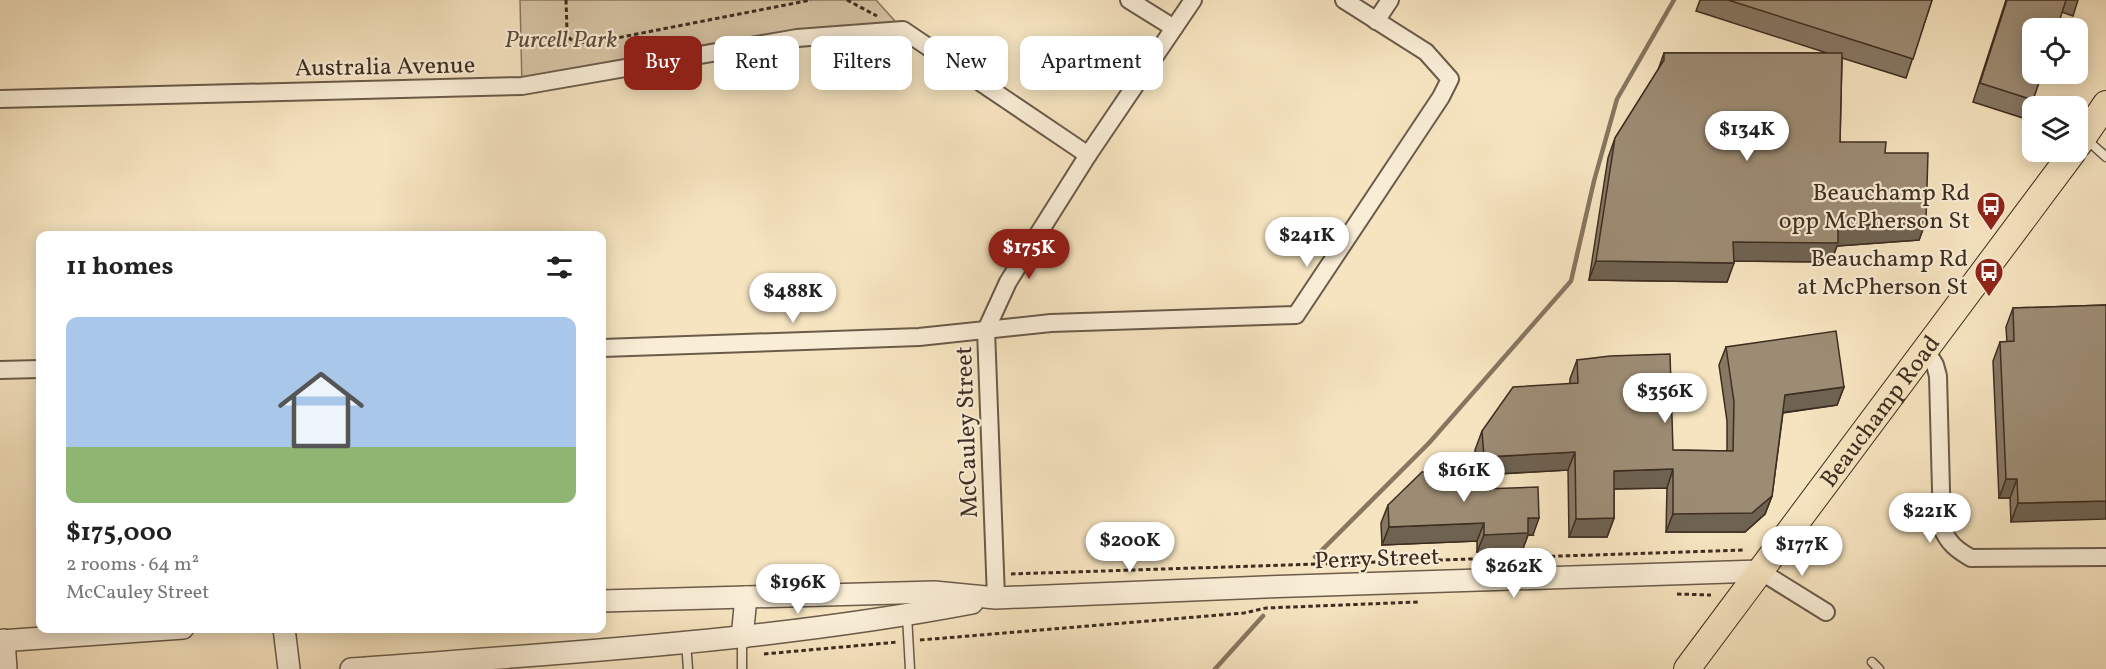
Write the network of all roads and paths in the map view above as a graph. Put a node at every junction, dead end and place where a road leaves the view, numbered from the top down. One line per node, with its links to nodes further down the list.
1 (566, 0): 7 (path)
2 (811, 0): 7 (path)
3 (1129, 0): 9 (street)
4 (1192, 0): 9 (street, McCauley Street)
5 (1344, 0): 8 (street)
6 (1390, 0): 8 (street)
7 (794, 2)
8 (1376, 21): 17 (street)
9 (1174, 28): 14 (street, McCauley Street)
10 (0, 99): 14 (street, Australia Avenue)
11 (2106, 104): 12 (main road, Beauchamp Road)
12 (2088, 130)
13 (2088, 149): 15 (lane)
14 (1088, 154): 17 (street, McCauley Street)
15 (2106, 157)
16 (2065, 162): 19 (main road, Beauchamp Road)
17 (986, 330): 18 (street); 25 (street, McCauley Street)
18 (606, 348)
19 (1926, 350): 23 (street); 24 (main road, Beauchamp Road)
20 (36, 369): 21 (street)
21 (0, 370)
22 (1745, 549): 25 (path)
23 (2106, 557)
24 (1760, 571): 29 (street, Perry Street); 32 (street); 47 (main road, Beauchamp Road)
25 (995, 575): 29 (street, McCauley Street)
26 (1672, 593): 27 (path)
27 (1711, 595)
28 (746, 597): 29 (street, Perry Street); 30 (street, Perry Street); 39 (street)
29 (996, 598): 33 (street, Perry Street)
30 (606, 601)
31 (1425, 602): 37 (path)
32 (1826, 612)
33 (907, 615): 37 (lane); 39 (street, Perry Street)
34 (108, 633): 36 (street)
35 (285, 633): 42 (street)
36 (2, 640): 41 (street)
37 (908, 641): 39 (path); 46 (lane)
38 (686, 642): 39 (street, Perry Street); 43 (street, Perry Street); 44 (lane)
39 (742, 647): 45 (lane)
40 (1872, 662): 48 (lane)
41 (6, 669)
42 (289, 669)
43 (351, 669)
44 (688, 669)
45 (742, 669)
46 (910, 669)
47 (1687, 669)
48 (1880, 669)

